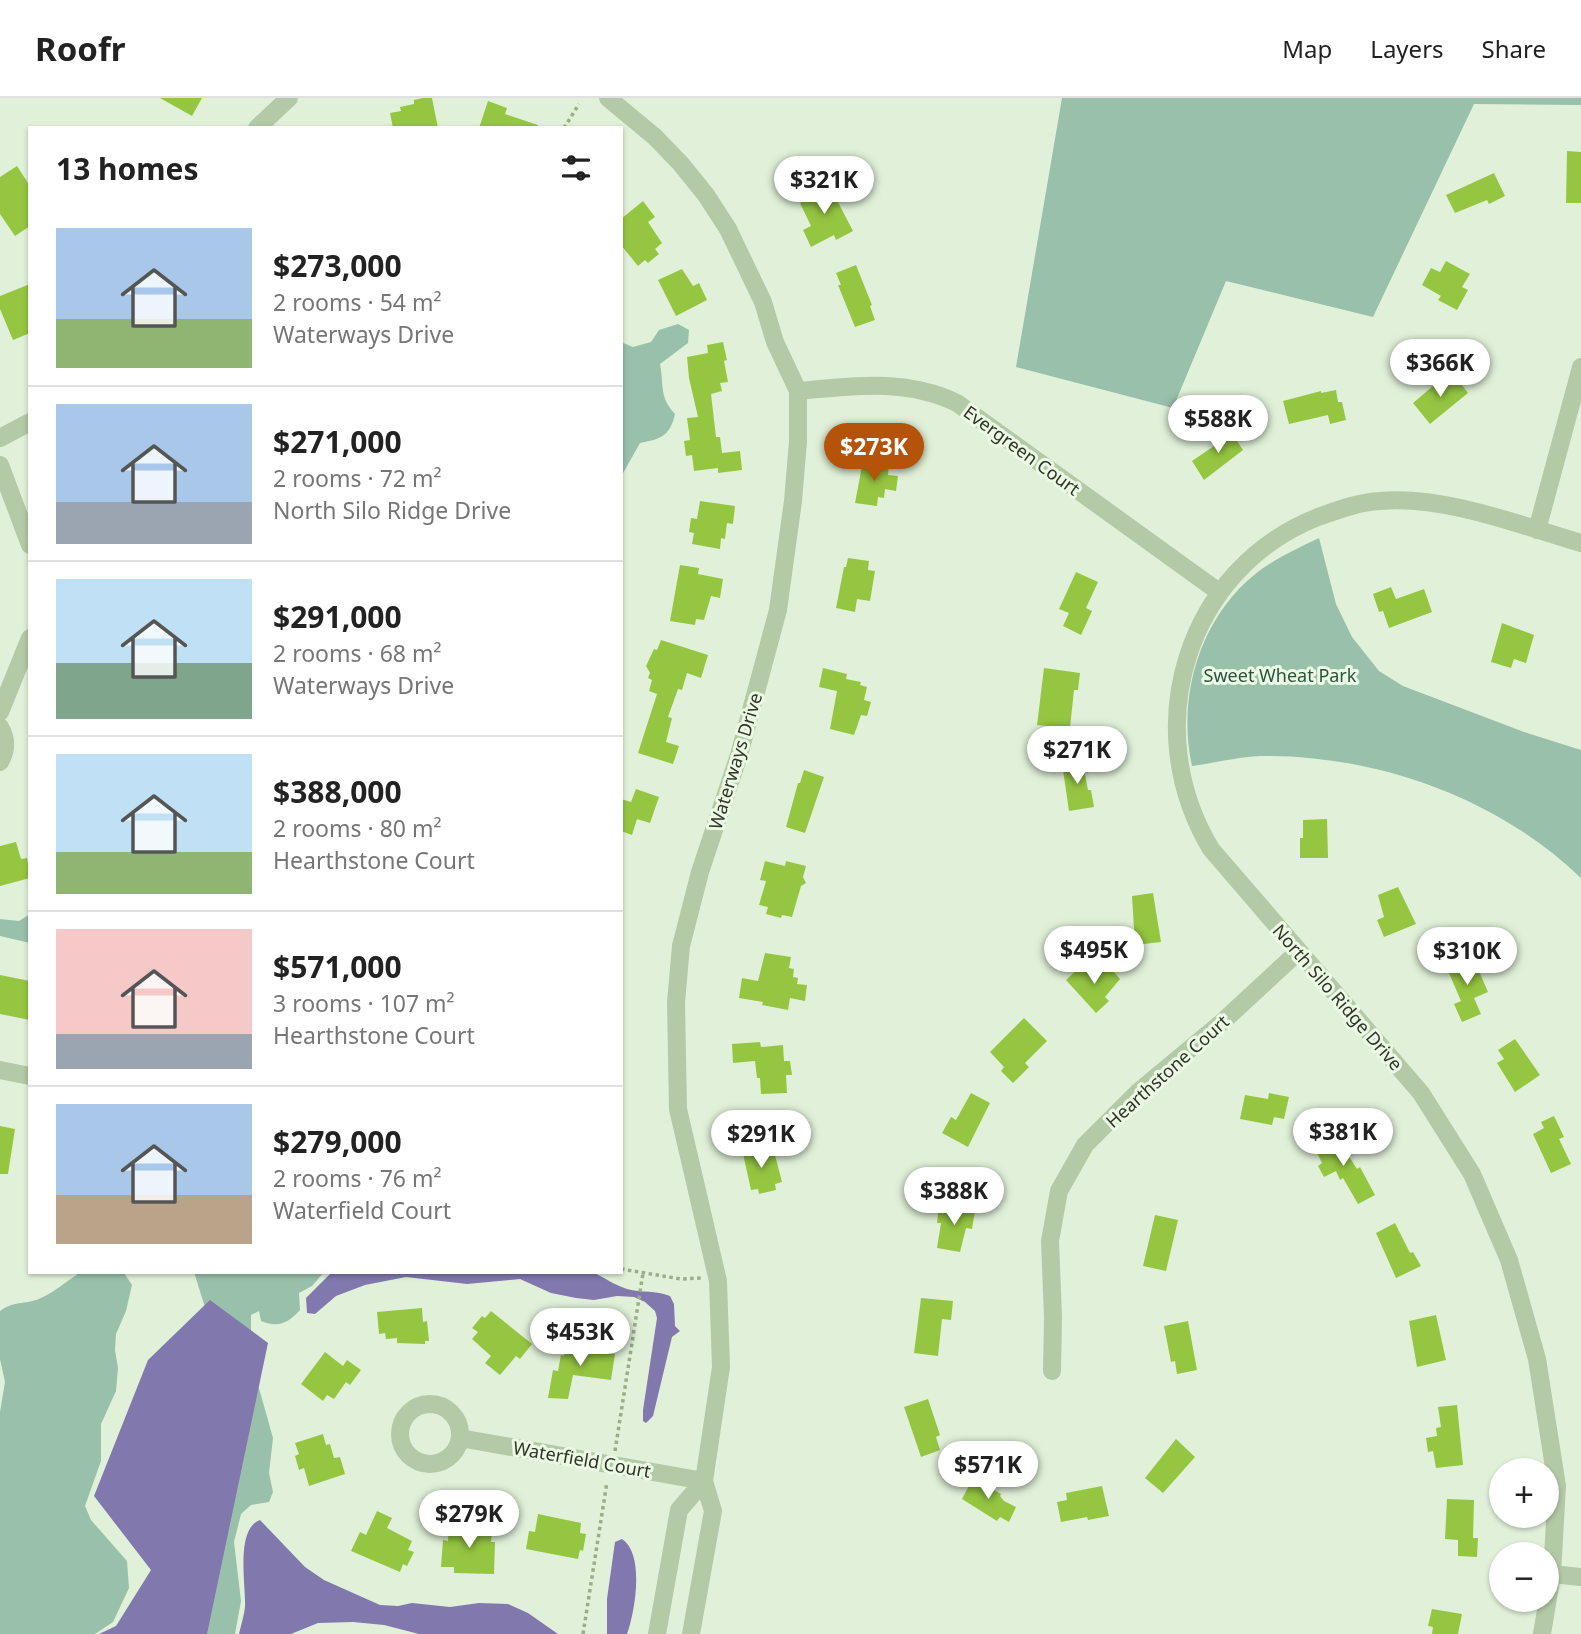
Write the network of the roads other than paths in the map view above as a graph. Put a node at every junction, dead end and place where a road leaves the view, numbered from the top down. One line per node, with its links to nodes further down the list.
1 (289, 98): 3 (street)
2 (608, 98): 5 (street, Waterways Drive)
3 (259, 126)
4 (1581, 367): 9 (street)
5 (798, 391): 12 (street, Evergreen Court); 22 (street, Waterways Drive)
6 (28, 423): 7 (street)
7 (0, 438)
8 (0, 465): 10 (street)
9 (1537, 530): 11 (street, North Silo Ridge Drive); 12 (street, North Silo Ridge Drive)
10 (28, 540)
11 (1581, 543)
12 (1219, 592): 17 (street, North Silo Ridge Drive)
13 (28, 643): 14 (street)
14 (0, 712)
15 (0, 727): 16 (street)
16 (0, 762)
17 (1297, 952): 20 (street, Hearthstone Court); 23 (street, North Silo Ridge Drive)
18 (0, 1070): 19 (street)
19 (28, 1076)
20 (1052, 1371)
21 (460, 1438): 22 (street, Waterfield Court)
22 (704, 1482): 27 (street); 28 (street, Waterways Drive)
23 (1554, 1542)
24 (1559, 1575): 25 (street)
25 (1581, 1577)
26 (1546, 1612): 29 (street, North Silo Ridge Drive)
27 (657, 1634)
28 (691, 1634)
29 (1542, 1634)

